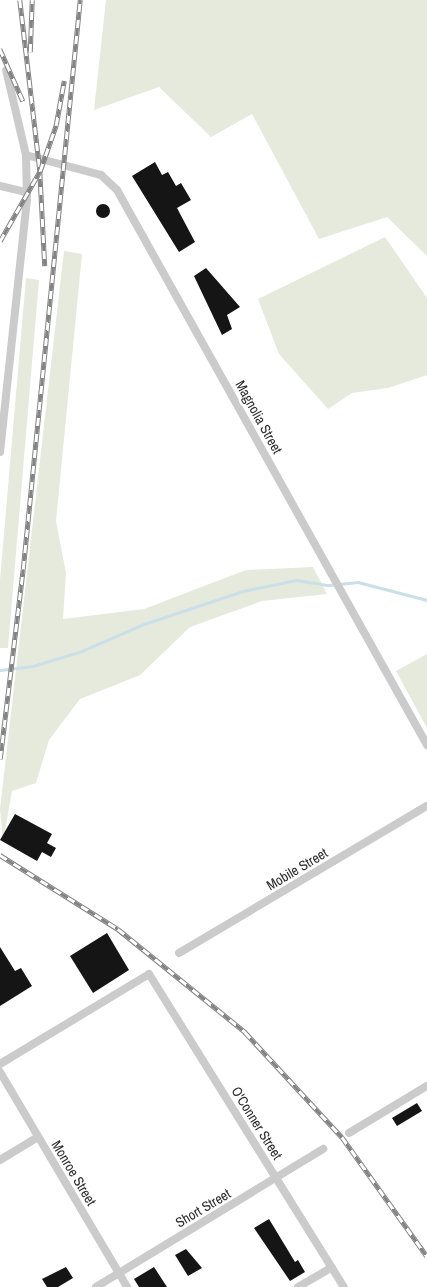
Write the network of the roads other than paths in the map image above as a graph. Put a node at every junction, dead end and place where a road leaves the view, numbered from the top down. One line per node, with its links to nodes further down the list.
1 (6, 70): 2 (street)
2 (26, 155): 4 (street); 7 (street, Magnolia Street)
3 (0, 186): 4 (street)
4 (25, 192): 5 (street)
5 (4, 386): 6 (street)
6 (0, 452)
7 (427, 745)
8 (427, 806): 9 (street, Mobile Street)
9 (179, 953)
10 (0, 1064): 17 (street, O'Conner Street)
11 (0, 1072): 14 (street, Monroe Street)
12 (427, 1086): 13 (street)
13 (349, 1133)
14 (38, 1137): 16 (street); 19 (street, Monroe Street)
15 (323, 1149): 17 (street, Short Street)
16 (0, 1160)
17 (277, 1178): 18 (street, O'Conner Street); 19 (street, Short Street)
18 (332, 1267): 22 (street); 23 (street, O'Conner Street)
19 (119, 1274): 20 (street, Short Street); 21 (street, Monroe Street)
20 (96, 1287)
21 (127, 1287)
22 (298, 1287)
23 (344, 1287)

